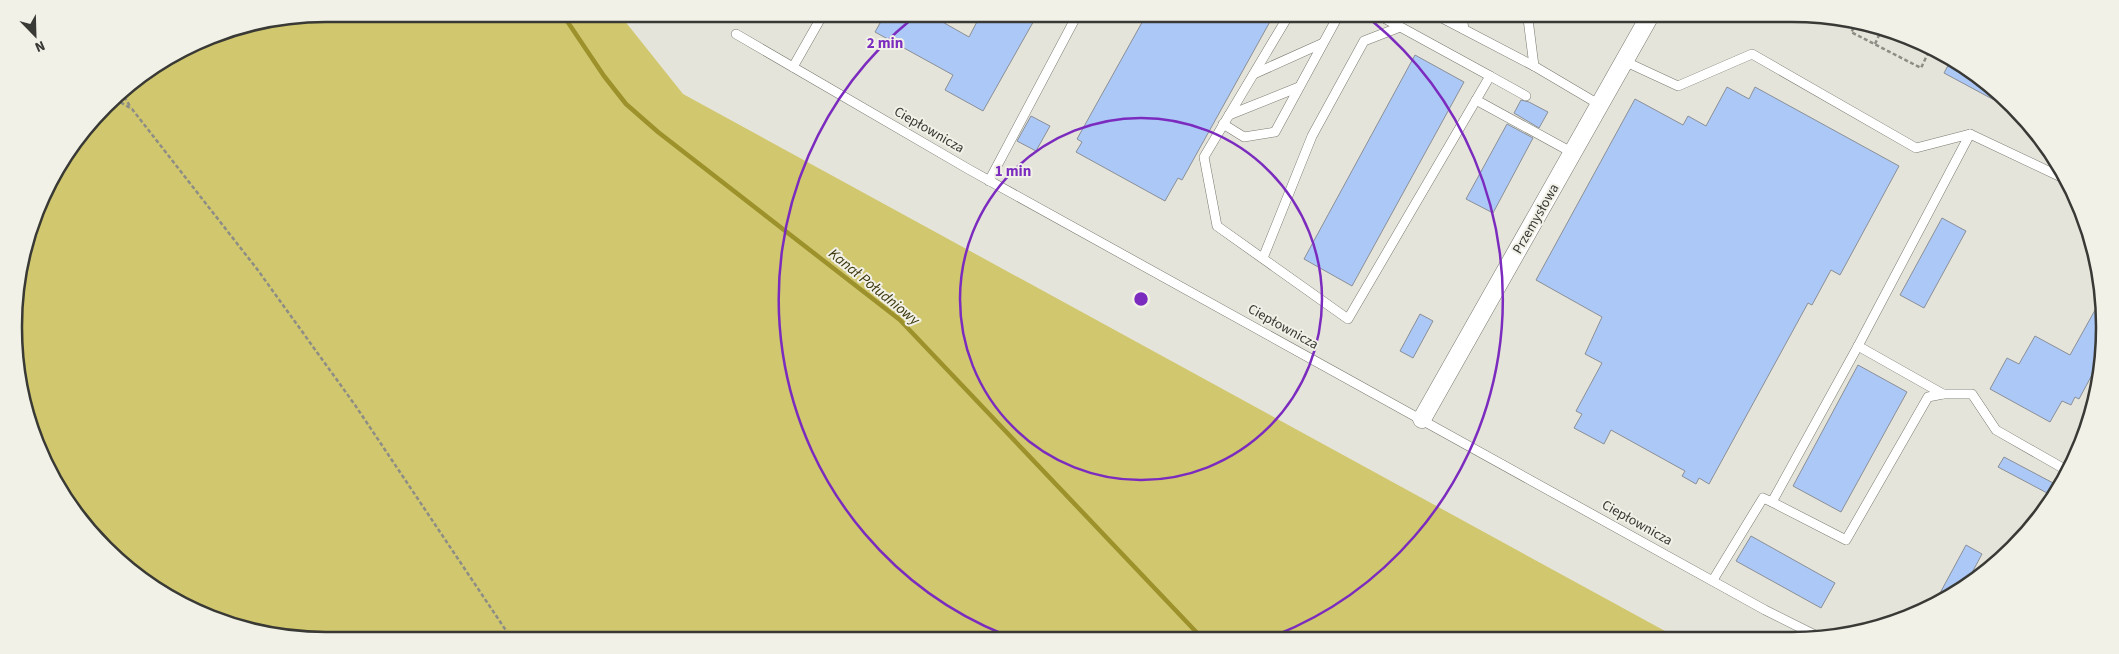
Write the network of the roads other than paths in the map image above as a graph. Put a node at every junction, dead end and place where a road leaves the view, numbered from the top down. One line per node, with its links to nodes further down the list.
1 (819, 22): 16 (lane)
2 (1073, 22): 28 (lane)
3 (1286, 22): 17 (lane)
4 (1335, 22): 13 (lane)
5 (1391, 22): 10 (lane)
6 (1450, 22): 11 (lane)
7 (1463, 22): 11 (lane)
8 (1528, 22): 15 (lane)
9 (1646, 22): 14 (street, Przemysłowa)
10 (1400, 27): 18 (lane); 29 (lane)
11 (1464, 29): 15 (lane)
12 (736, 34): 16 (lane, Ciepłownicza)
13 (1323, 43): 17 (lane); 19 (lane)
14 (1624, 61): 22 (street, Przemysłowa); 25 (lane)
15 (1534, 66): 22 (lane)
16 (793, 67): 28 (lane, Ciepłownicza)
17 (1254, 74): 23 (lane)
18 (1490, 76): 20 (lane); 21 (lane)
19 (1299, 87): 23 (lane); 24 (lane)
20 (1526, 96)
21 (1476, 100): 26 (lane); 29 (lane)
22 (1600, 105): 26 (street, Przemysłowa)
23 (1229, 115): 24 (lane)
24 (1224, 124): 29 (lane)
25 (1970, 134): 27 (lane); 30 (lane)
26 (1573, 153): 32 (street, Przemysłowa)
27 (2056, 175)
28 (989, 180): 32 (lane, Ciepłownicza)
29 (1263, 258)
30 (1858, 346): 31 (lane); 34 (lane)
31 (1943, 394): 33 (lane); 34 (lane)
32 (1422, 419): 35 (lane, Ciepłownicza)
33 (2062, 467)
34 (1772, 502): 35 (lane)
35 (1713, 580): 36 (lane, Ciepłownicza)
36 (1806, 631)

